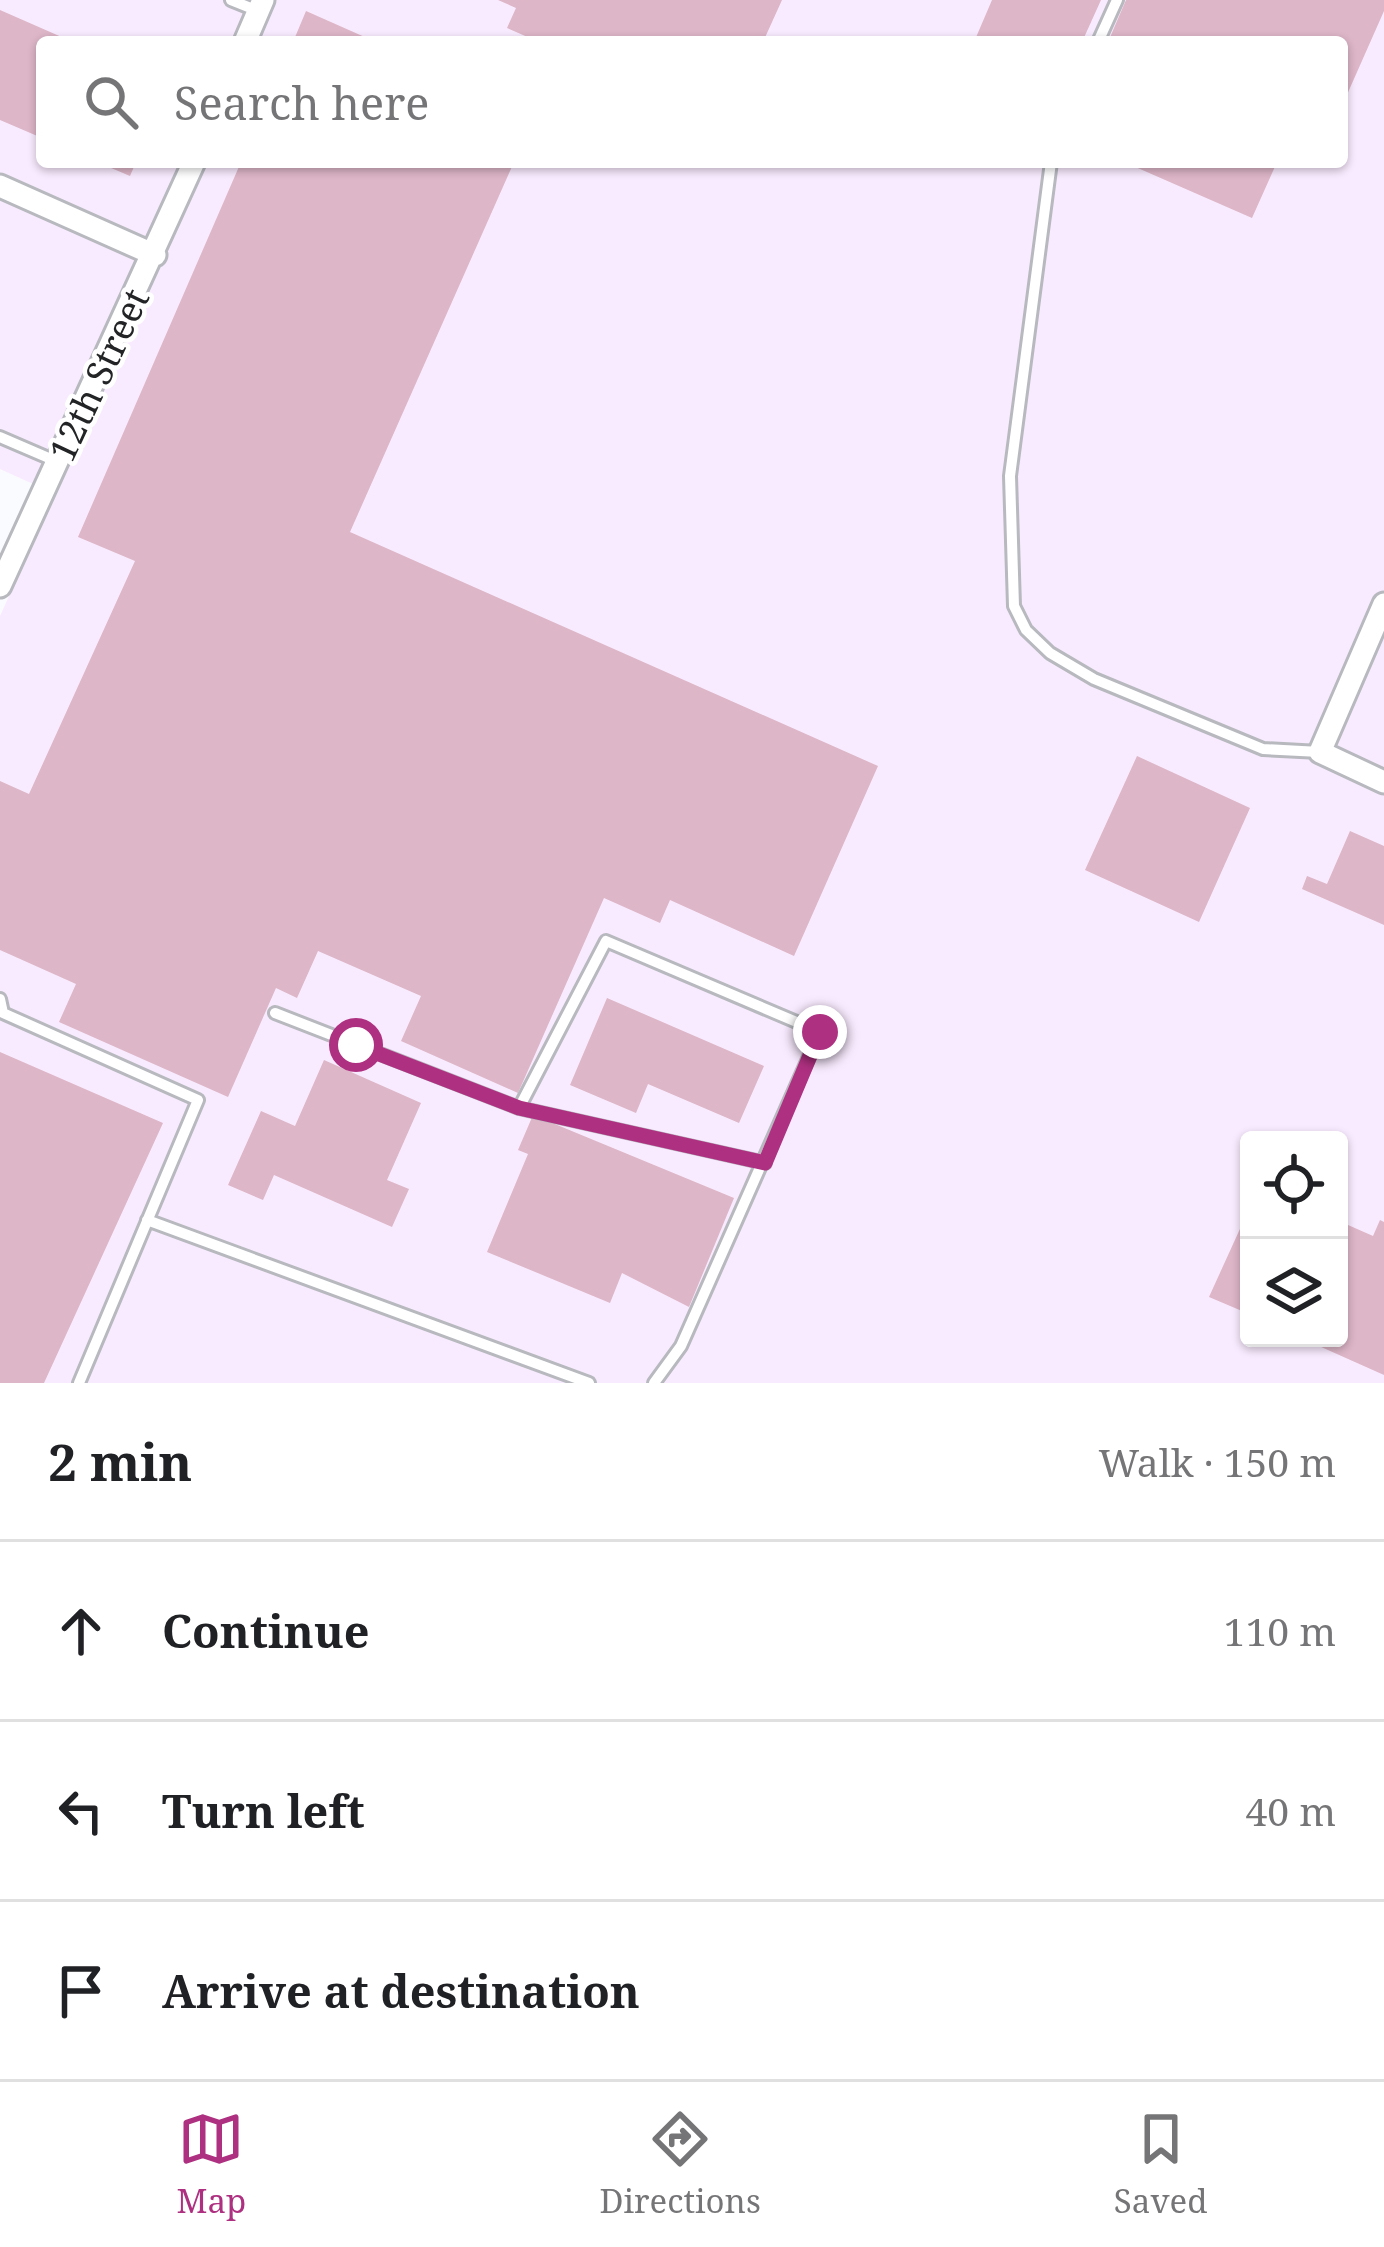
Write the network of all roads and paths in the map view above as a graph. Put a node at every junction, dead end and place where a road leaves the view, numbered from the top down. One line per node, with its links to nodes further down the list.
1 (231, 0): 3 (lane)
2 (1117, 0): 5 (lane)
3 (260, 6): 4 (street)
4 (248, 36)
5 (1101, 36)
6 (191, 168): 9 (street, 12th Street)
7 (1050, 168): 14 (lane)
8 (0, 186): 9 (street)
9 (154, 256): 11 (street, 12th Street)
10 (0, 437): 11 (lane)
11 (58, 462): 12 (street, 12th Street)
12 (0, 586)
13 (1384, 604): 14 (street)
14 (1320, 752): 15 (street)
15 (1384, 782)
16 (0, 999): 20 (lane)
17 (274, 1013): 18 (lane)
18 (519, 1108): 19 (lane); 19 (lane)
19 (765, 1163): 23 (lane)
20 (147, 1220): 21 (lane); 22 (lane)
21 (79, 1383)
22 (589, 1383)
23 (654, 1383)

